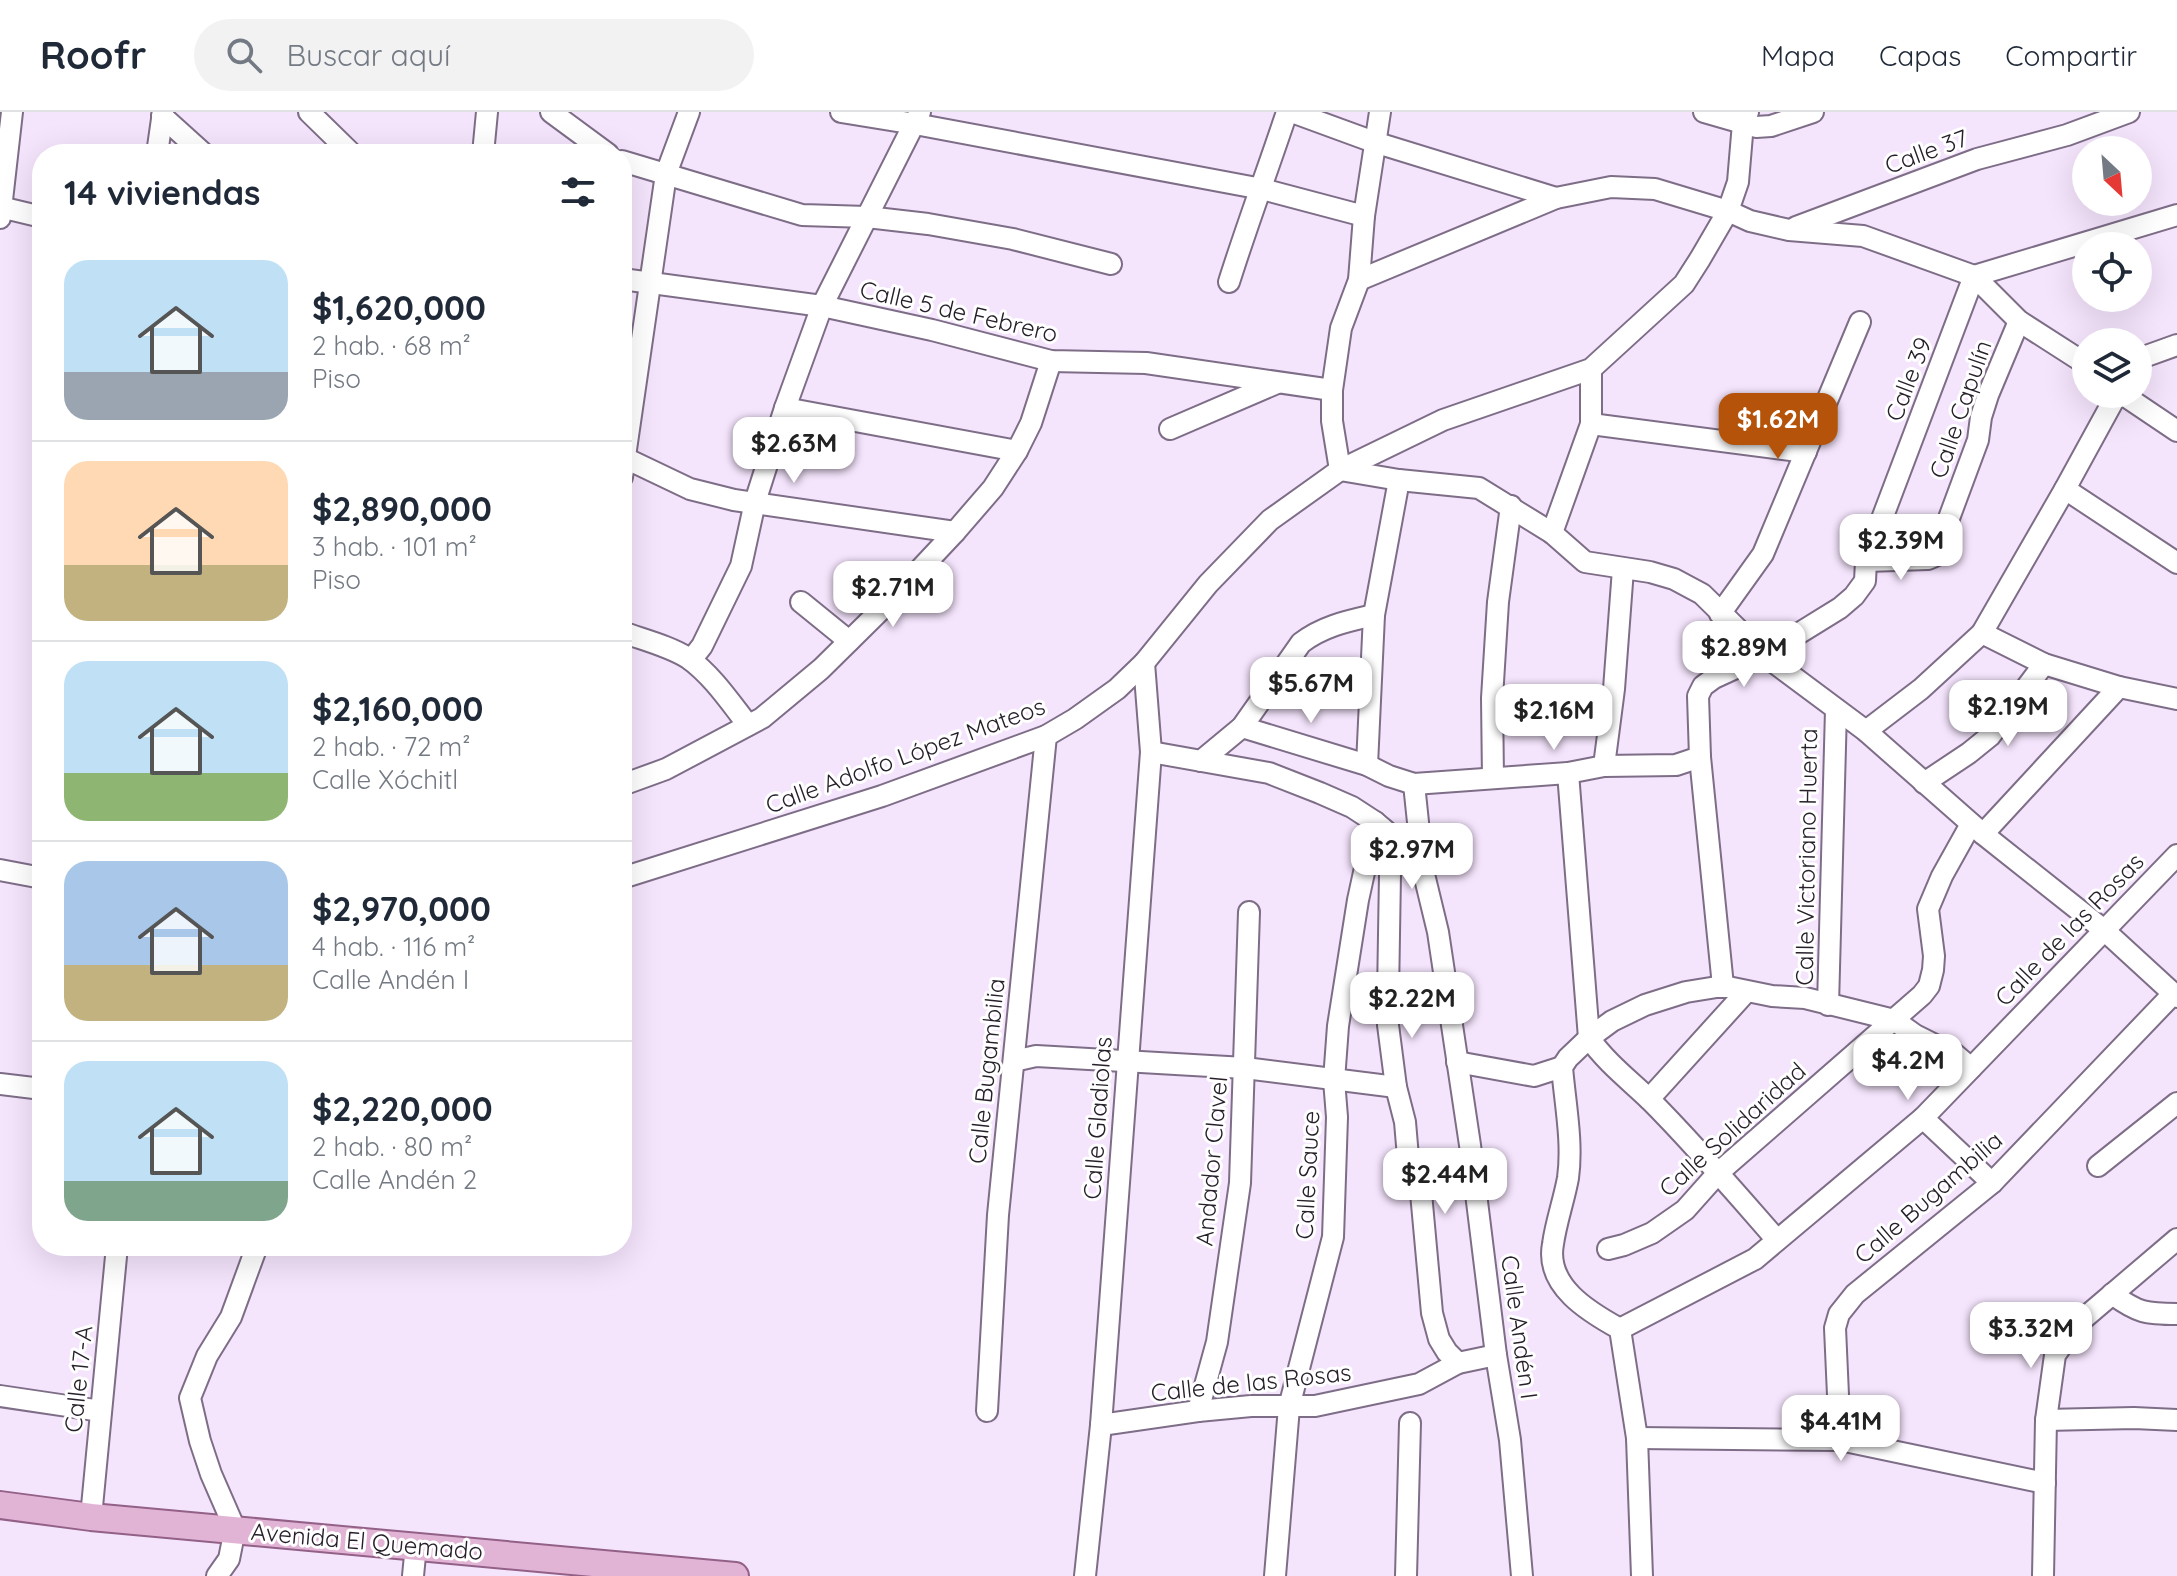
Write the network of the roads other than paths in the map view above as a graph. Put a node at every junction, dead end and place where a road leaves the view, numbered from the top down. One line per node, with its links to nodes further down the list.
1 (12, 112): 25 (street)
2 (487, 112): 19 (street)
3 (551, 112): 20 (street)
4 (689, 112): 22 (street)
5 (841, 112): 14 (street)
6 (1289, 112): 15 (street); 23 (street)
7 (1380, 112): 15 (street)
8 (1704, 112): 13 (street)
9 (1813, 112): 13 (street)
10 (2129, 112): 31 (street, Calle 37)
11 (163, 114): 16 (street); 17 (street)
12 (318, 116): 18 (street)
13 (1746, 117): 26 (street)
14 (918, 118): 23 (street); 30 (street)
15 (1374, 142): 24 (street); 29 (street)
16 (158, 144)
17 (194, 144)
18 (343, 144)
19 (484, 144)
20 (594, 144)
21 (632, 164): 22 (street)
22 (666, 174): 30 (street); 37 (street)
23 (1262, 189): 29 (street); 36 (street)
24 (1556, 198): 26 (street); 35 (street)
25 (1, 211): 28 (street)
26 (1728, 211): 31 (street); 45 (street)
27 (2177, 215): 33 (street)
28 (32, 216)
29 (1364, 216): 35 (street)
30 (867, 217): 32 (street); 38 (street)
31 (1789, 230): 33 (street)
32 (1111, 264)
33 (1974, 276): 39 (street); 65 (street, Calle 39)
34 (632, 280): 37 (street, Calle 5 de Febrero)
35 (1359, 280): 47 (street)
36 (1229, 282)
37 (651, 283): 38 (street, Calle 5 de Febrero); 51 (street)
38 (822, 306): 44 (street, Calle 5 de Febrero); 48 (street)
39 (2019, 321): 43 (street); 65 (street, Calle Capulín)
40 (1860, 322): 56 (street)
41 (2177, 345): 42 (street)
42 (2152, 354)
43 (2072, 355)
44 (1051, 361): 46 (street, Calle 5 de Febrero); 55 (street)
45 (1591, 369): 52 (street); 57 (street, Calle Adolfo López Mateos)
46 (1280, 382): 47 (street, Calle 5 de Febrero); 53 (street)
47 (1332, 390): 57 (street)
48 (785, 408): 55 (street); 61 (street)
49 (2111, 408): 60 (street)
50 (2141, 408): 54 (street)
51 (632, 413)
52 (1591, 424): 56 (street); 64 (street)
53 (1170, 429)
54 (2177, 431)
55 (1017, 451): 63 (street)
56 (1806, 452): 69 (street)
57 (1340, 470): 59 (street); 76 (street, Calle Adolfo López Mateos)
58 (632, 471): 61 (street)
59 (1399, 480): 62 (street); 70 (street)
60 (2065, 489): 66 (street); 71 (street)
61 (755, 502): 63 (street); 75 (street)
62 (1511, 506): 64 (street); 91 (street)
63 (955, 532): 73 (street)
64 (1552, 533): 67 (street)
65 (1866, 561): 74 (street, Calle 39)
66 (2177, 563)
67 (1623, 569): 69 (street); 89 (street)
68 (801, 602): 73 (street)
69 (1720, 614): 74 (street)
70 (1374, 615): 82 (street); 88 (street)
71 (1982, 633): 77 (street); 83 (street)
72 (632, 636): 75 (street)
73 (849, 641): 81 (street)
74 (1764, 655): 80 (street); 86 (street, Calle 39)
75 (691, 660): 81 (street)
76 (1144, 663): 84 (street, Calle Adolfo López Mateos); 85 (street, Calle Gladiolas)
77 (2044, 664): 78 (street); 93 (street)
78 (2119, 687): 79 (street); 96 (street, Calle Solidaridad)
79 (2177, 699)
80 (1836, 710): 83 (street); 108 (street, Calle Victoriano Huerta)
81 (748, 725): 92 (street)
82 (1242, 727): 87 (street); 88 (street)
83 (1866, 731): 93 (street)
84 (1046, 736): 101 (street, Calle Adolfo López Mateos); 111 (street, Calle Bugambilia)
85 (1151, 752): 87 (street, Calle Andén I); 112 (street, Calle Gladiolas)
86 (1700, 757): 89 (street); 105 (street)
87 (1201, 761): 95 (street, Calle Andén I)
88 (1367, 765): 94 (street)
89 (1604, 766): 90 (street)
90 (1568, 773): 91 (street); 110 (street)
91 (1493, 778): 94 (street)
92 (632, 781)
93 (1924, 783): 96 (street)
94 (1414, 784): 100 (street)
95 (1375, 822): 97 (street, Calle Andén I); 117 (street, Calle Sauce)
96 (1977, 829): 104 (street); 109 (street, Calle Solidaridad)
97 (1394, 838): 100 (street, Calle Andén I); 119 (street)
98 (2177, 855): 104 (street, Calle de las Rosas)
99 (0, 870): 102 (street)
100 (1423, 870): 113 (street, Calle Andén I)
101 (632, 875)
102 (32, 876)
103 (1249, 912): 115 (street, Andador Clavel)
104 (2104, 930): 106 (street); 116 (street, Calle de las Rosas)
105 (1723, 986): 107 (street); 110 (street)
106 (2173, 987): 126 (street, Calle Bugambilia)
107 (1746, 992): 108 (street); 121 (street)
108 (1828, 1005): 109 (street)
109 (1894, 1020): 116 (street); 125 (street, Calle Solidaridad)
110 (1589, 1038): 114 (street); 121 (street)
111 (1014, 1061): 112 (street); 140 (street, Calle Bugambilia)
112 (1127, 1061): 115 (street); 145 (street, Calle Gladiolas)
113 (1457, 1062): 114 (street); 135 (street, Calle Andén I)
114 (1562, 1067): 134 (street)
115 (1245, 1068): 117 (street); 141 (street, Andador Clavel)
116 (1971, 1068): 123 (street, Calle de las Rosas)
117 (1334, 1080): 119 (street); 138 (street, Calle Sauce)
118 (0, 1084): 120 (street)
119 (1396, 1087): 136 (street)
120 (32, 1088)
121 (1649, 1099): 125 (street)
122 (2177, 1103): 124 (street)
123 (1923, 1118): 126 (street); 128 (street, Calle de las Rosas)
124 (2098, 1166)
125 (1718, 1173): 128 (street); 129 (street, Calle Solidaridad)
126 (1992, 1183): 147 (street, Calle Bugambilia)
127 (2177, 1239): 132 (street)
128 (1777, 1240): 134 (street, Calle de las Rosas)
129 (1608, 1249)
130 (116, 1256): 139 (street, Calle 17-A)
131 (253, 1256): 151 (street)
132 (2112, 1294): 133 (street); 142 (street)
133 (2177, 1314)
134 (1620, 1329): 146 (street)
135 (1496, 1355): 136 (street, Calle de las Rosas); 160 (street, Calle Andén I)
136 (1458, 1363): 138 (street, Calle de las Rosas)
137 (0, 1396): 139 (street)
138 (1289, 1407): 141 (street, Calle de las Rosas); 158 (street, Calle Sauce)
139 (101, 1411): 150 (street, Calle 17-A)
140 (987, 1411)
141 (1198, 1411): 145 (street, Calle de las Rosas)
142 (2046, 1420): 143 (street); 148 (street)
143 (2177, 1420)
144 (1410, 1423): 159 (street)
145 (1101, 1425): 157 (street, Calle Gladiolas)
146 (1637, 1438): 147 (street); 161 (street)
147 (1840, 1440): 148 (street)
148 (2045, 1483): 162 (street)
149 (0, 1505): 150 (main road, Avenida El Quemado)
150 (91, 1517): 151 (main road, Avenida El Quemado)
151 (235, 1529): 152 (main road, Avenida El Quemado); 154 (street)
152 (416, 1545): 153 (main road, Avenida El Quemado); 155 (street)
153 (550, 1567): 156 (main road, Avenida El Quemado)
154 (217, 1576)
155 (413, 1576)
156 (735, 1576)
157 (1085, 1576)
158 (1275, 1576)
159 (1406, 1576)
160 (1522, 1576)
161 (1642, 1576)
162 (2043, 1576)

